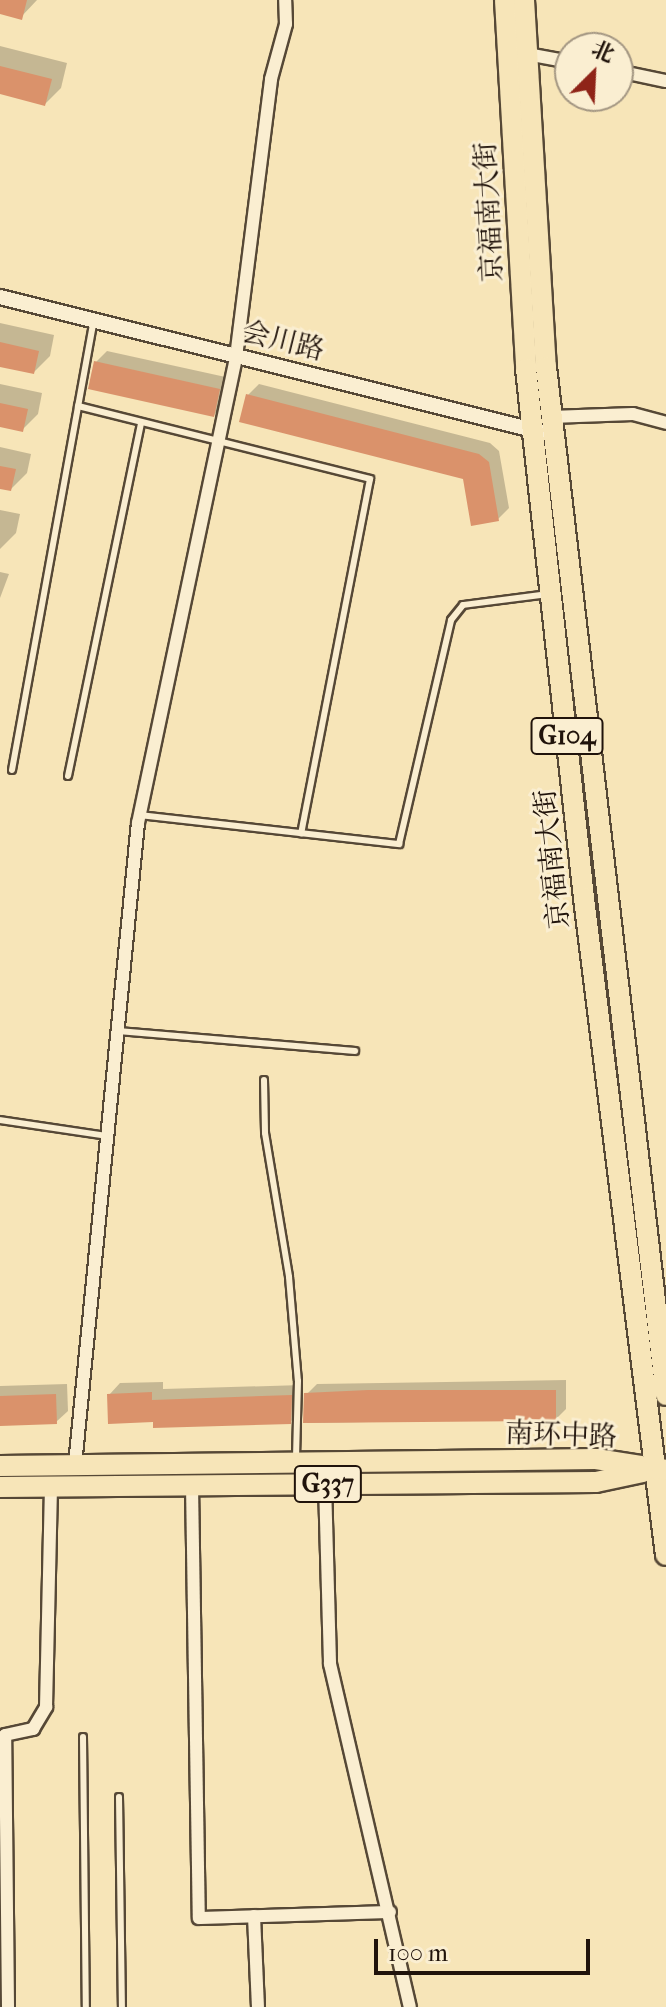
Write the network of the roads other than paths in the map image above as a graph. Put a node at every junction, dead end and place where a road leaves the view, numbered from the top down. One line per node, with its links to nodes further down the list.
1 (285, 0): 10 (street)
2 (505, 0): 14 (highway, 京福南大街 / G104)
3 (524, 0): 4 (highway, 京福南大街 / G104)
4 (527, 54): 5 (street); 14 (highway, 京福南大街 / G104)
5 (554, 59)
6 (634, 74): 7 (street)
7 (666, 81)
8 (0, 297): 9 (street, 会川路)
9 (94, 321): 10 (street, 会川路); 11 (lane)
10 (236, 357): 14 (street, 会川路); 15 (street)
11 (78, 406): 12 (lane); 17 (lane)
12 (141, 422): 15 (lane); 18 (lane)
13 (666, 423): 14 (street)
14 (546, 427): 16 (highway, 京福南大街 / G104); 26 (highway, 京福南大街 / G104)
15 (218, 441): 19 (street); 20 (lane)
16 (551, 593): 20 (lane); 30 (highway, 京福南大街 / G104)
17 (12, 770)
18 (68, 776)
19 (140, 815): 20 (lane); 21 (street)
20 (301, 833)
21 (118, 1031): 22 (lane); 25 (street)
22 (355, 1051)
23 (264, 1080): 27 (lane)
24 (0, 1120): 25 (lane)
25 (107, 1136): 28 (street)
26 (666, 1395)
27 (296, 1463): 28 (highway, 南环中路 / G337); 30 (highway, 南环中路 / G337)
28 (75, 1465): 29 (highway, 南环中路 / G337)
29 (0, 1466)
30 (660, 1470): 31 (highway, 南环中路 / G337); 35 (highway, G104)
31 (325, 1484): 32 (highway, 南环中路 / G337); 39 (street)
32 (192, 1485): 33 (highway, 南环中路 / G337); 40 (street)
33 (51, 1486): 34 (highway, 南环中路 / G337); 36 (street)
34 (0, 1487)
35 (666, 1555)
36 (2, 1735): 41 (street)
37 (83, 1737): 42 (lane)
38 (119, 1797): 43 (lane)
39 (390, 1912): 40 (street); 45 (street)
40 (254, 1916): 44 (street)
41 (8, 2007)
42 (86, 2007)
43 (122, 2007)
44 (258, 2007)
45 (410, 2007)

